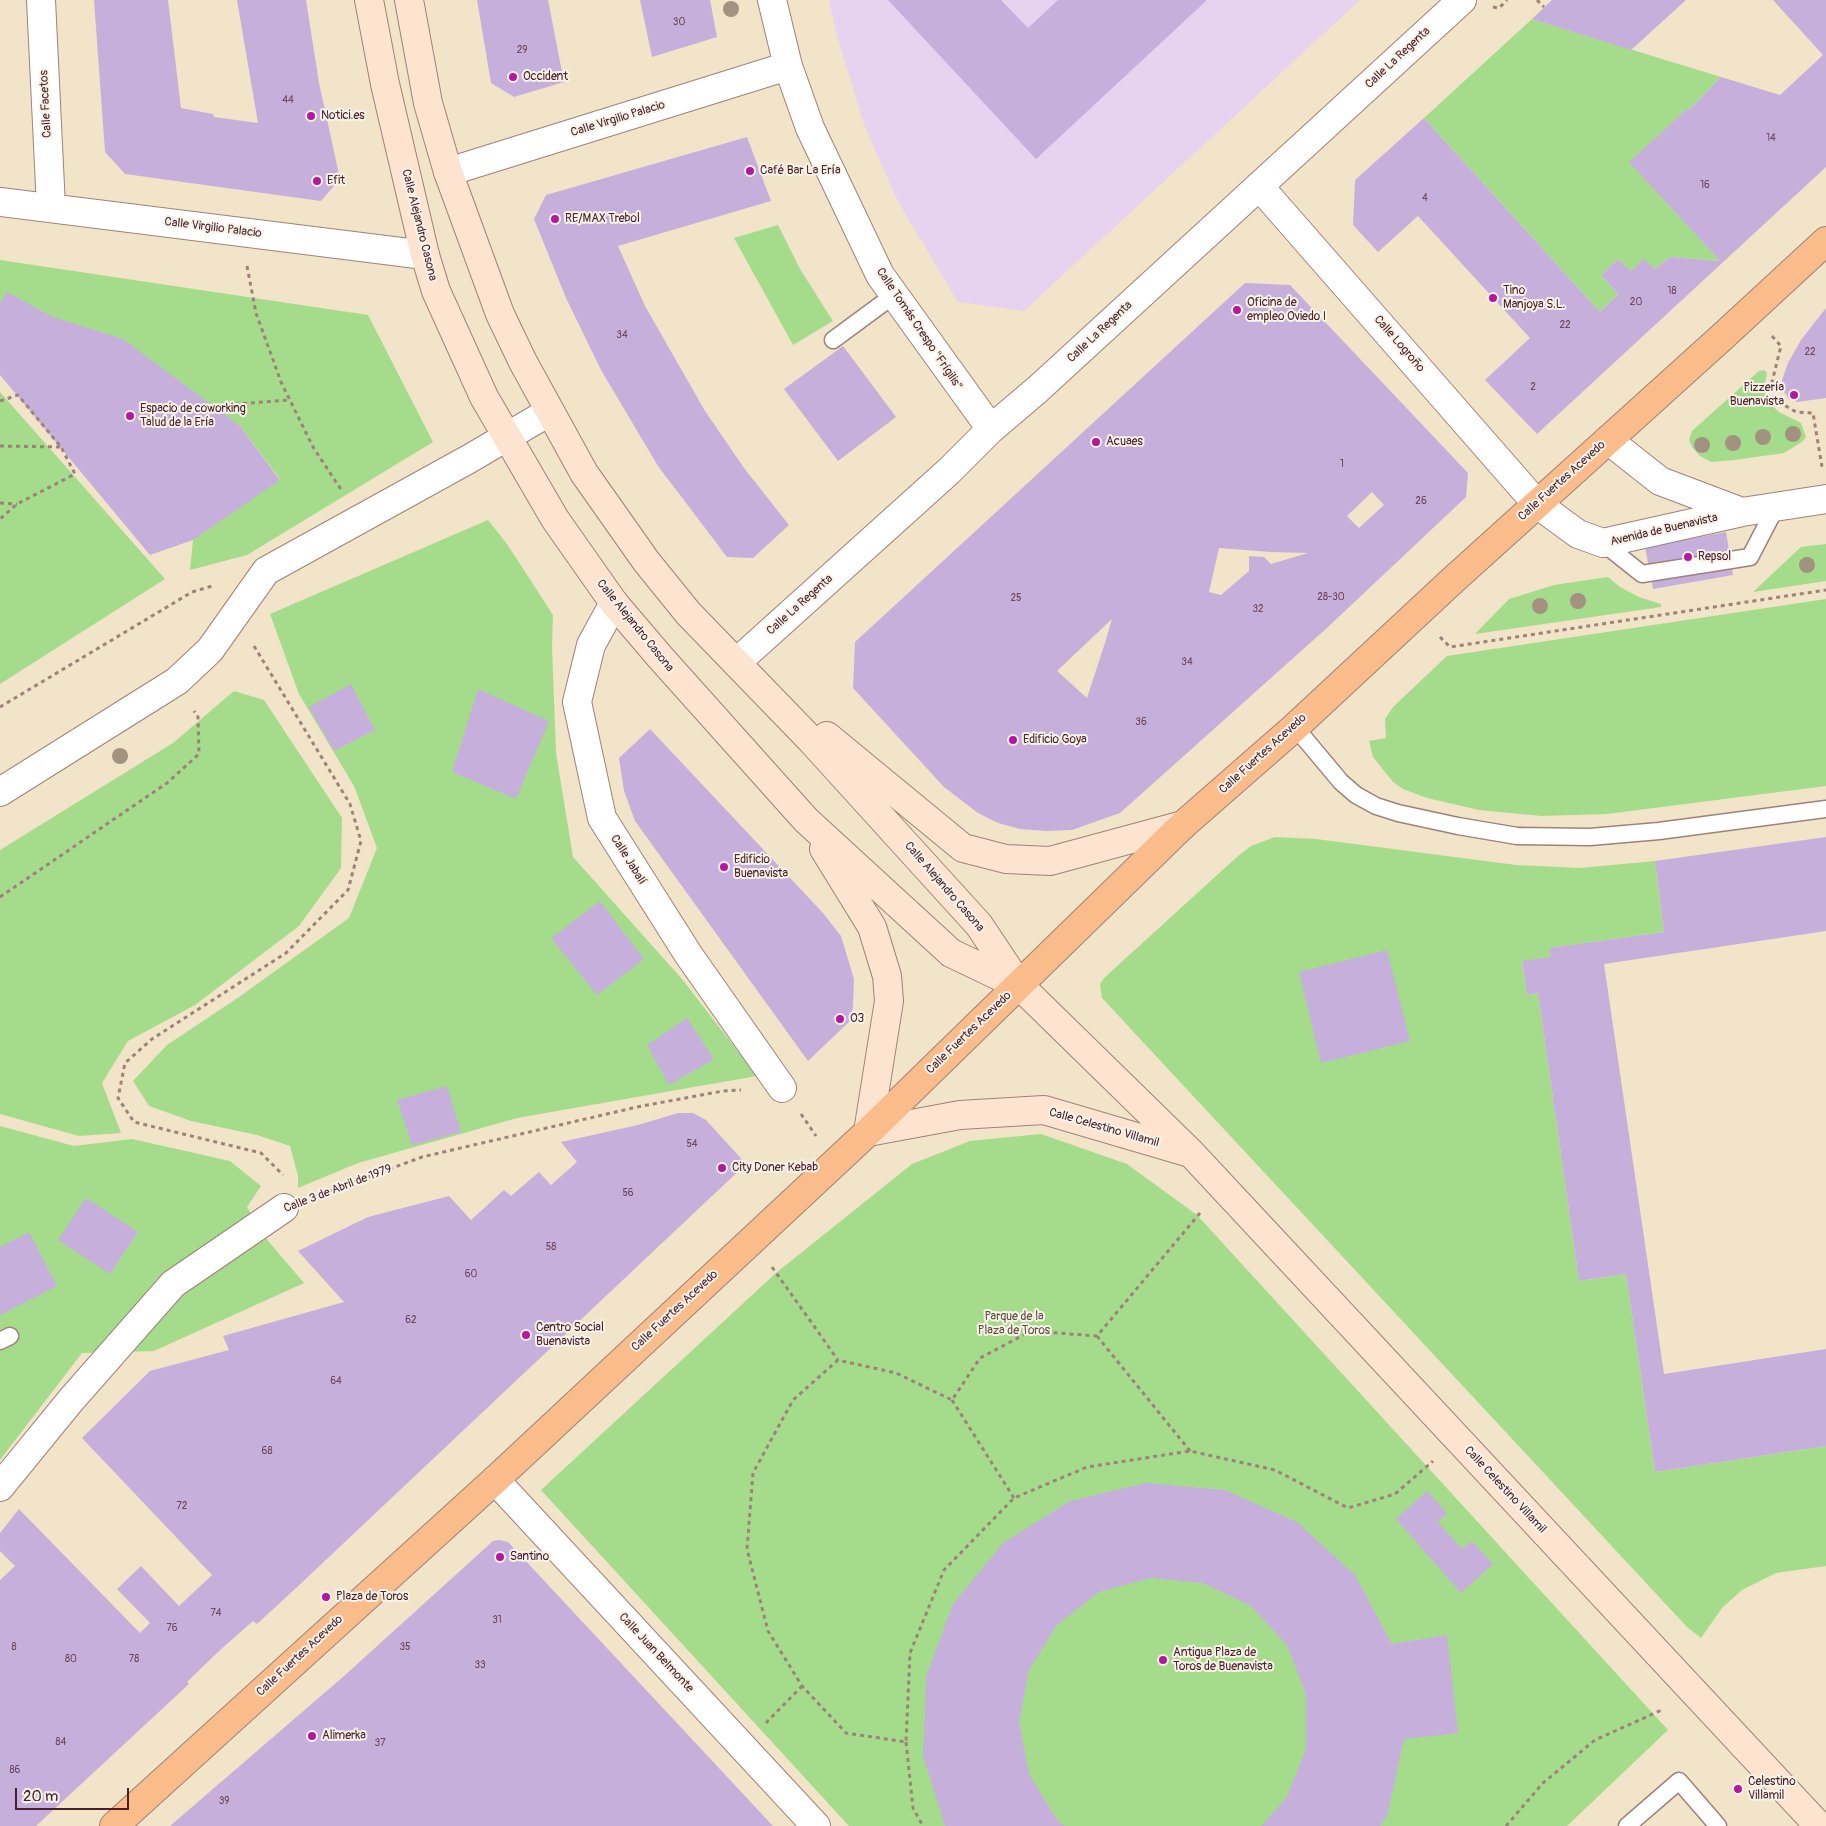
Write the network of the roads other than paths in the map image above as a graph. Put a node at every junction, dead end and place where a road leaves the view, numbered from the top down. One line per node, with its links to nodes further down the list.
1 (41, 0): 10 (street, Calle Facetos)
2 (369, 0): 12 (main road, Calle Alejandro Casona)
3 (410, 0): 7 (main road, Calle Alejandro Casona)
4 (772, 0): 6 (street, Calle Tomás Crespo "Frígilis")
5 (1462, 0): 8 (street, Calle La Regenta)
6 (788, 66): 7 (street, Calle Virgilio Palacio); 13 (street, Calle Tomás Crespo "Frígilis")
7 (448, 172): 15 (main road, Calle Alejandro Casona)
8 (1258, 186): 16 (street, Calle La Regenta); 20 (street, Calle Logroño)
9 (0, 202): 10 (street, Calle Virgilio Palacio)
10 (51, 207): 12 (street, Calle Virgilio Palacio)
11 (1826, 241): 18 (highway, Calle Fuertes Acevedo)
12 (425, 255): 17 (main road, Calle Alejandro Casona)
13 (894, 295): 14 (lane); 16 (street, Calle Tomás Crespo "Frígilis")
14 (834, 340)
15 (549, 412): 17 (street); 25 (main road, Calle Alejandro Casona)
16 (991, 429): 25 (street, Calle La Regenta)
17 (506, 437): 24 (main road, Calle Alejandro Casona); 27 (street)
18 (1608, 440): 20 (highway, Calle Fuertes Acevedo); 22 (street, Avenida de Buenavista)
19 (1825, 487): 21 (street, Avenida de Buenavista)
20 (1537, 504): 23 (street, Avenida de Buenavista); 26 (highway, Calle Fuertes Acevedo)
21 (1776, 507): 22 (street, Avenida de Buenavista); 23 (lane)
22 (1742, 512): 23 (street, Avenida de Buenavista)
23 (1603, 543)
24 (614, 602): 29 (main road, Calle Alejandro Casona); 32 (street, Calle Jabalí)
25 (736, 662): 30 (main road, Calle Alejandro Casona); 31 (main road, Calle Alejandro Casona)
26 (1295, 727): 28 (lane); 30 (highway, Calle Fuertes Acevedo)
27 (0, 792)
28 (1826, 809)
29 (806, 820): 31 (main road, Calle Alejandro Casona); 33 (main road, Calle Alejandro Casona)
30 (1183, 825): 31 (highway, Calle Fuertes Acevedo)
31 (1019, 985): 33 (highway, Calle Fuertes Acevedo); 34 (main road, Calle Celestino Villamil)
32 (782, 1088)
33 (868, 1132): 34 (main road, Calle Celestino Villamil); 36 (highway, Calle Fuertes Acevedo)
34 (1191, 1153): 42 (main road, Calle Celestino Villamil)
35 (284, 1208): 37 (street, Calle 3 de Abril de 1979)
36 (495, 1480): 38 (highway, Calle Fuertes Acevedo); 39 (street, Calle Juan Belmonte)
37 (0, 1487)
38 (114, 1826)
39 (816, 1826)
40 (1626, 1826): 41 (lane)
41 (1718, 1826)
42 (1819, 1826)

